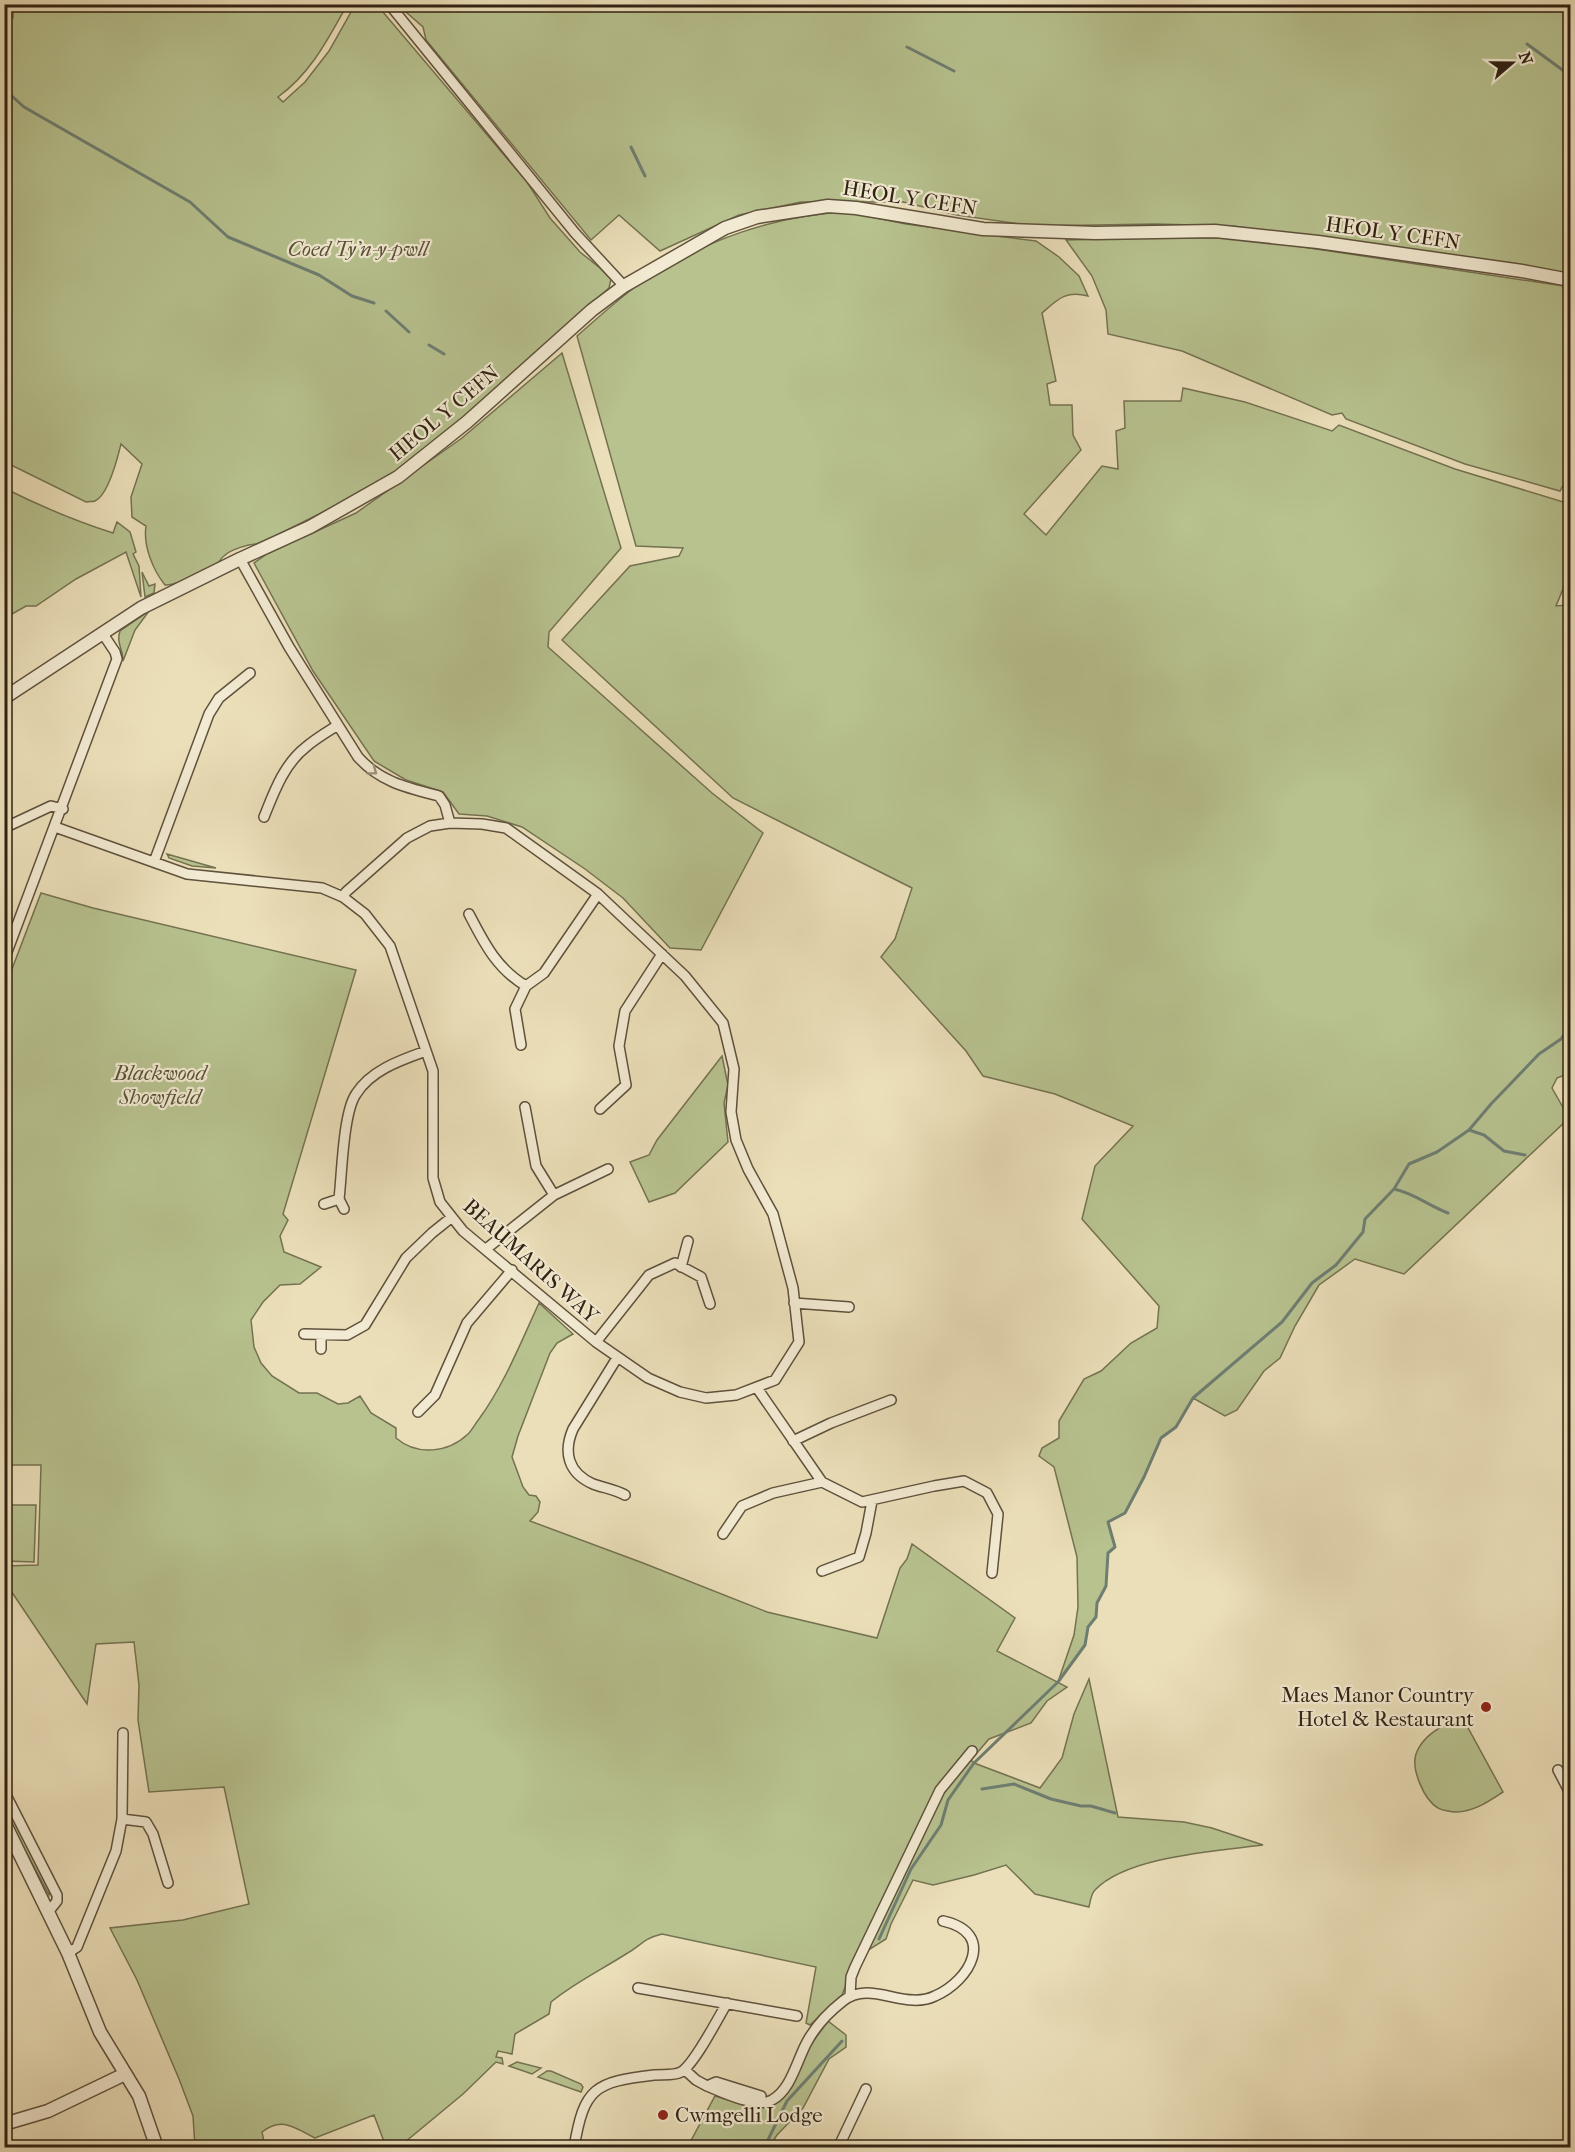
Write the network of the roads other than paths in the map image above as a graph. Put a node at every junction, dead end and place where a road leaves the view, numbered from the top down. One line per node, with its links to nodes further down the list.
1 (389, 4): 3 (street)
2 (1570, 280): 3 (street, HEOL Y CEFN)
3 (624, 286): 4 (street, HEOL Y CEFN)
4 (240, 559): 5 (street, HEOL Y CEFN); 8 (street)
5 (103, 634): 7 (street, HEOL Y CEFN); 9 (street)
6 (251, 686): 14 (street)
7 (4, 699)
8 (338, 725): 10 (street); 11 (street, one-way to 11)
9 (63, 809): 12 (street); 13 (street)
10 (264, 817)
11 (450, 823): 15 (street, BEAUMARIS WAY); 16 (street, BEAUMARIS WAY)
12 (56, 827): 14 (street, BEAUMARIS WAY); 21 (street)
13 (4, 828)
14 (154, 862): 16 (street, BEAUMARIS WAY)
15 (598, 894): 20 (street, BEAUMARIS WAY); 22 (street)
16 (344, 897): 24 (street, BEAUMARIS WAY)
17 (469, 914): 19 (street)
18 (485, 920): 19 (street)
19 (475, 925): 22 (street)
20 (662, 954): 26 (street); 37 (street, BEAUMARIS WAY)
21 (4, 960)
22 (526, 986): 23 (street)
23 (521, 1045)
24 (426, 1051): 29 (street); 32 (street, BEAUMARIS WAY)
25 (525, 1107): 28 (street)
26 (600, 1109)
27 (608, 1169): 28 (street)
28 (554, 1195): 34 (street)
29 (339, 1199): 30 (street); 31 (street)
30 (324, 1204)
31 (344, 1209)
32 (452, 1217): 34 (street, BEAUMARIS WAY); 41 (street)
33 (688, 1241): 35 (street)
34 (486, 1249): 36 (street, BEAUMARIS WAY)
35 (681, 1267): 38 (street); 42 (street)
36 (512, 1270): 42 (street, BEAUMARIS WAY); 47 (street)
37 (794, 1303): 39 (street); 45 (street, BEAUMARIS WAY)
38 (711, 1304)
39 (849, 1307)
40 (304, 1334): 41 (street)
41 (321, 1336): 43 (street)
42 (596, 1342): 44 (street, BEAUMARIS WAY)
43 (321, 1349)
44 (617, 1358): 45 (street, BEAUMARIS WAY); 50 (street)
45 (758, 1388): 48 (street)
46 (891, 1400): 48 (street)
47 (418, 1413)
48 (793, 1441): 49 (street)
49 (822, 1482): 51 (street); 52 (street)
50 (624, 1495)
51 (872, 1501): 53 (street); 54 (street)
52 (723, 1534)
53 (822, 1570)
54 (992, 1573)
55 (123, 1734): 60 (street)
56 (972, 1751): 67 (street)
57 (1558, 1770): 59 (street)
58 (4, 1791): 63 (street)
59 (1570, 1793)
60 (122, 1820): 62 (street); 65 (street)
61 (4, 1822): 63 (street)
62 (168, 1883)
63 (49, 1911): 65 (street)
64 (943, 1921): 67 (street)
65 (69, 1953): 71 (street)
66 (638, 1989): 68 (street)
67 (850, 1996): 72 (street)
68 (727, 2003): 69 (street); 70 (street)
69 (797, 2016)
70 (685, 2070): 72 (street); 77 (street)
71 (125, 2074): 75 (street); 76 (street)
72 (707, 2086): 74 (street)
73 (866, 2090): 78 (street)
74 (761, 2096)
75 (4, 2124)
76 (158, 2148)
77 (574, 2148)
78 (838, 2148)

